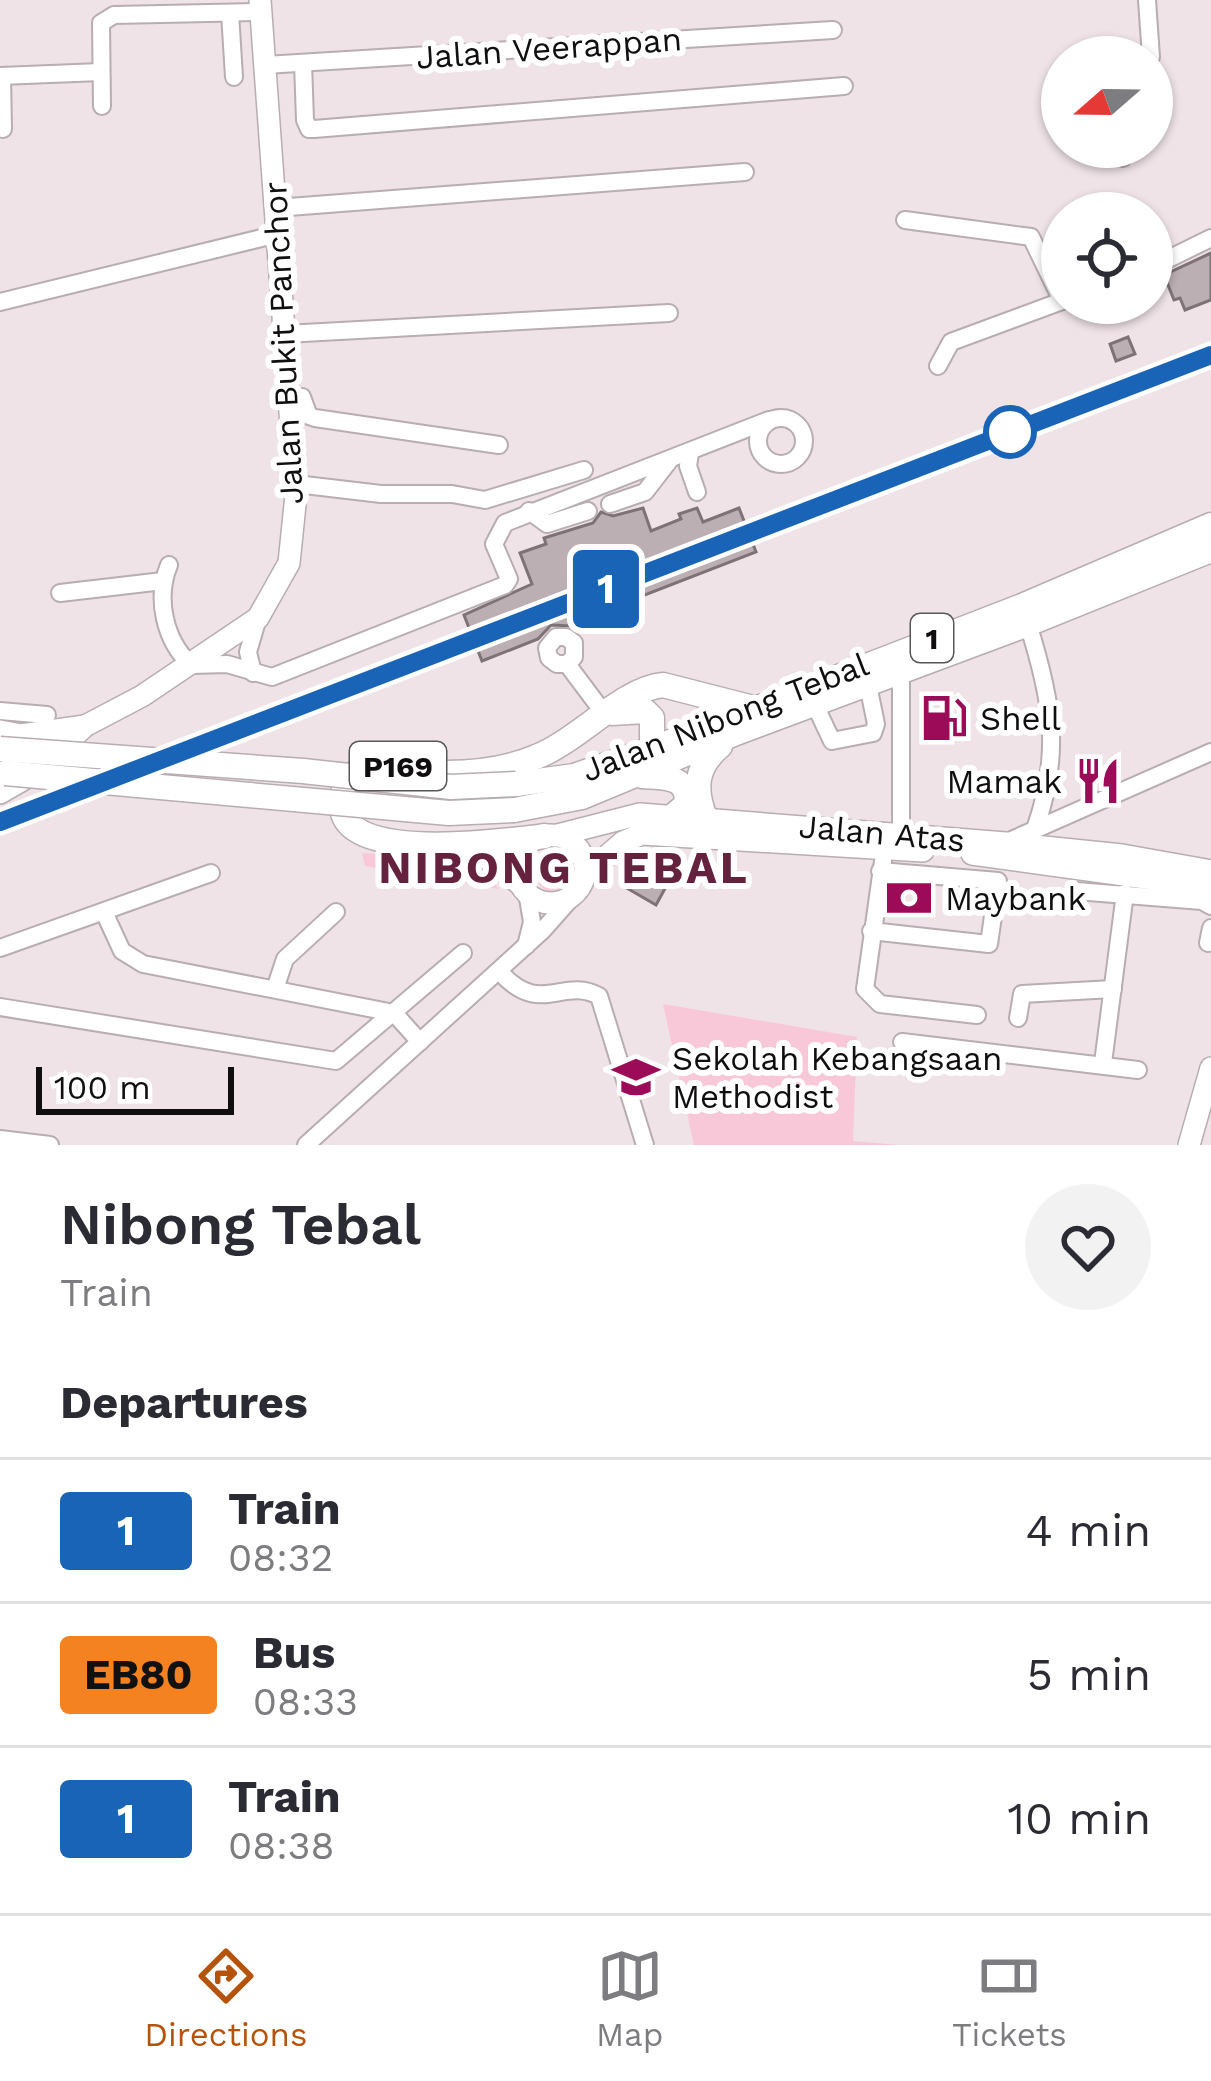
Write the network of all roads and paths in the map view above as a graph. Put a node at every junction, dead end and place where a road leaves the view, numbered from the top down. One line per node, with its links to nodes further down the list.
1 (1147, 0): 5 (street)
2 (260, 6): 3 (street); 7 (main road, Jalan Bukit Panchor)
3 (230, 13): 8 (street); 10 (street)
4 (833, 30): 6 (street, Jalan Veerappan)
5 (1149, 36)
6 (303, 63): 7 (street, Jalan Veerappan); 11 (street)
7 (266, 65): 15 (main road, Jalan Bukit Panchor)
8 (101, 72): 9 (street); 12 (street)
9 (1, 76): 13 (street)
10 (234, 77)
11 (844, 86)
12 (102, 106)
13 (4, 128)
14 (745, 172): 15 (street)
15 (276, 208): 17 (main road, Jalan Bukit Panchor)
16 (905, 220): 20 (street)
17 (278, 234): 21 (street); 24 (main road, Jalan Bukit Panchor)
18 (1211, 238): 19 (street)
19 (1173, 257)
20 (1041, 259)
21 (0, 302)
22 (1041, 309): 25 (street)
23 (669, 313): 24 (street)
24 (285, 334): 26 (main road, Jalan Bukit Panchor)
25 (938, 366)
26 (290, 397): 29 (street); 34 (main road, Jalan Bukit Panchor)
27 (769, 420): 28 (street); 30 (street); 30 (street)
28 (717, 441): 30 (street); 31 (street)
29 (499, 445)
30 (758, 447)
31 (690, 453): 32 (street); 35 (street)
32 (669, 460): 36 (street); 37 (street)
33 (584, 470): 34 (street)
34 (296, 484): 42 (main road, Jalan Bukit Panchor)
35 (697, 492)
36 (610, 504)
37 (529, 511): 38 (street); 47 (street)
38 (588, 511)
39 (1211, 525): 51 (highway, Jalan Nibong Tebal / 1)
40 (1211, 550): 43 (highway, Jalan Nibong Tebal / 1)
41 (60, 593): 46 (street)
42 (258, 618): 44 (main road, Jalan Bukit Panchor); 47 (street)
43 (1028, 624): 48 (highway, Jalan Nibong Tebal / 1); 66 (street)
44 (228, 640): 46 (main road, Jalan Bukit Panchor); 47 (street)
45 (567, 664): 54 (street)
46 (191, 665): 47 (street); 55 (main road, Jalan Bukit Panchor)
47 (253, 673)
48 (902, 673): 49 (highway, Jalan Nibong Tebal / 1); 68 (street)
49 (868, 685): 50 (highway, Jalan Nibong Tebal / 1); 50 (street)
50 (815, 704): 56 (highway, Jalan Nibong Tebal / 1)
51 (757, 709): 54 (highway, P169); 58 (highway, Jalan Nibong Tebal / 1)
52 (0, 711): 53 (street)
53 (47, 716)
54 (606, 716): 58 (highway); 70 (highway, Jalan Atas / P169)
55 (85, 725): 57 (main road, Jalan Bukit Panchor); 61 (main road, Jalan Bukit Panchor)
56 (736, 734): 62 (highway, Jalan Nibong Tebal / 1); 65 (highway)
57 (7, 738): 58 (highway, Jalan Nibong Tebal / 1, bridge); 61 (main road)
58 (652, 749)
59 (1211, 752): 66 (street)
60 (0, 772): 62 (highway, Jalan Nibong Tebal / 1, bridge)
61 (32, 774): 63 (main road, Jalan Bukit Panchor)
62 (636, 776): 64 (highway)
63 (0, 793)
64 (674, 816): 65 (main road, Jalan Atas / P169); 67 (main road, Jalan Atas / P169)
65 (705, 818): 68 (main road, Jalan Atas / P169)
66 (1035, 830): 69 (street)
67 (549, 836): 70 (highway, Jalan Atas / P169); 75 (main road); 77 (main road)
68 (894, 842): 69 (main road, Jalan Atas / P169); 71 (street); 74 (main road, Jalan Atas / P169); 75 (main road, Jalan Atas / P169)
69 (1006, 843): 72 (main road, Jalan Atas / P169)
70 (465, 844): 77 (highway)
71 (880, 871): 82 (street); 82 (street)
72 (1211, 871)
73 (212, 873): 80 (street)
74 (1088, 883): 76 (main road, Jalan Atas / P169); 78 (street)
75 (579, 885): 77 (main road); 83 (street)
76 (1211, 887)
77 (524, 888): 83 (street)
78 (1125, 893): 79 (street); 88 (street)
79 (1211, 907)
80 (104, 912): 84 (street); 87 (street)
81 (336, 912): 87 (street)
82 (871, 931): 91 (street)
83 (526, 946): 86 (street)
84 (0, 949)
85 (464, 953): 90 (street)
86 (499, 971): 93 (street); 101 (street)
87 (275, 989): 90 (street)
88 (1113, 989): 92 (street); 95 (street)
89 (0, 1007): 90 (street)
90 (394, 1013): 93 (street)
91 (977, 1015)
92 (1018, 1018)
93 (420, 1042): 100 (street)
94 (902, 1042): 95 (street)
95 (1103, 1063): 97 (street)
96 (1211, 1068): 102 (main road)
97 (1138, 1070)
98 (0, 1138): 99 (street)
99 (50, 1145)
100 (306, 1145)
101 (645, 1145)
102 (1189, 1145)

